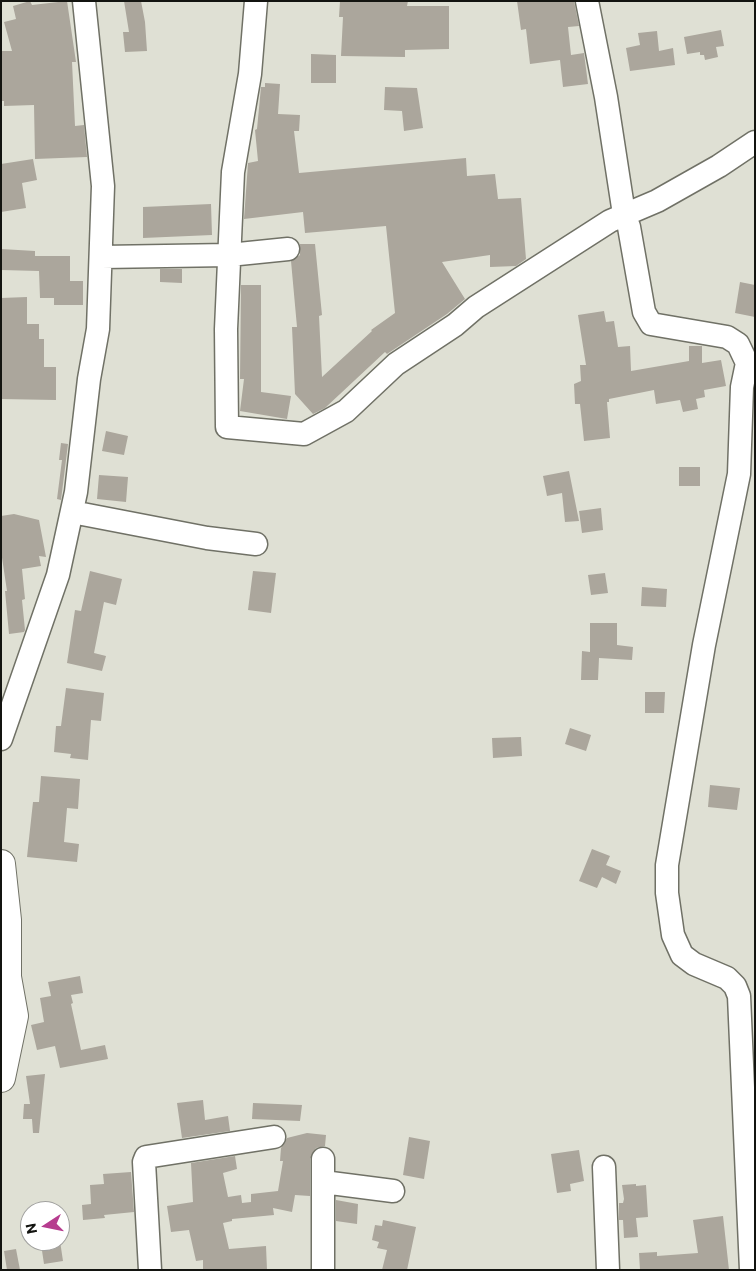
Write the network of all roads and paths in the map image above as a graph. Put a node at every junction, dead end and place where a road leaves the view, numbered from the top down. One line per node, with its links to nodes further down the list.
1 (84, 1): 8 (street)
2 (256, 1): 7 (street)
3 (587, 1): 5 (street)
4 (755, 142): 5 (street)
5 (626, 221): 7 (street); 9 (street)
6 (288, 249): 7 (street)
7 (229, 255): 8 (street)
8 (102, 257): 10 (street)
9 (749, 379): 24 (street)
10 (72, 512): 11 (street); 12 (street)
11 (256, 544)
12 (1, 738)
13 (1, 864): 14 (highway)
14 (4, 988): 15 (highway)
15 (1, 1078)
16 (274, 1137): 21 (street)
17 (323, 1159): 19 (street)
18 (604, 1166): 23 (street)
19 (323, 1182): 20 (street); 22 (street)
20 (393, 1191)
21 (150, 1270)
22 (323, 1270)
23 (608, 1270)
24 (751, 1270)

